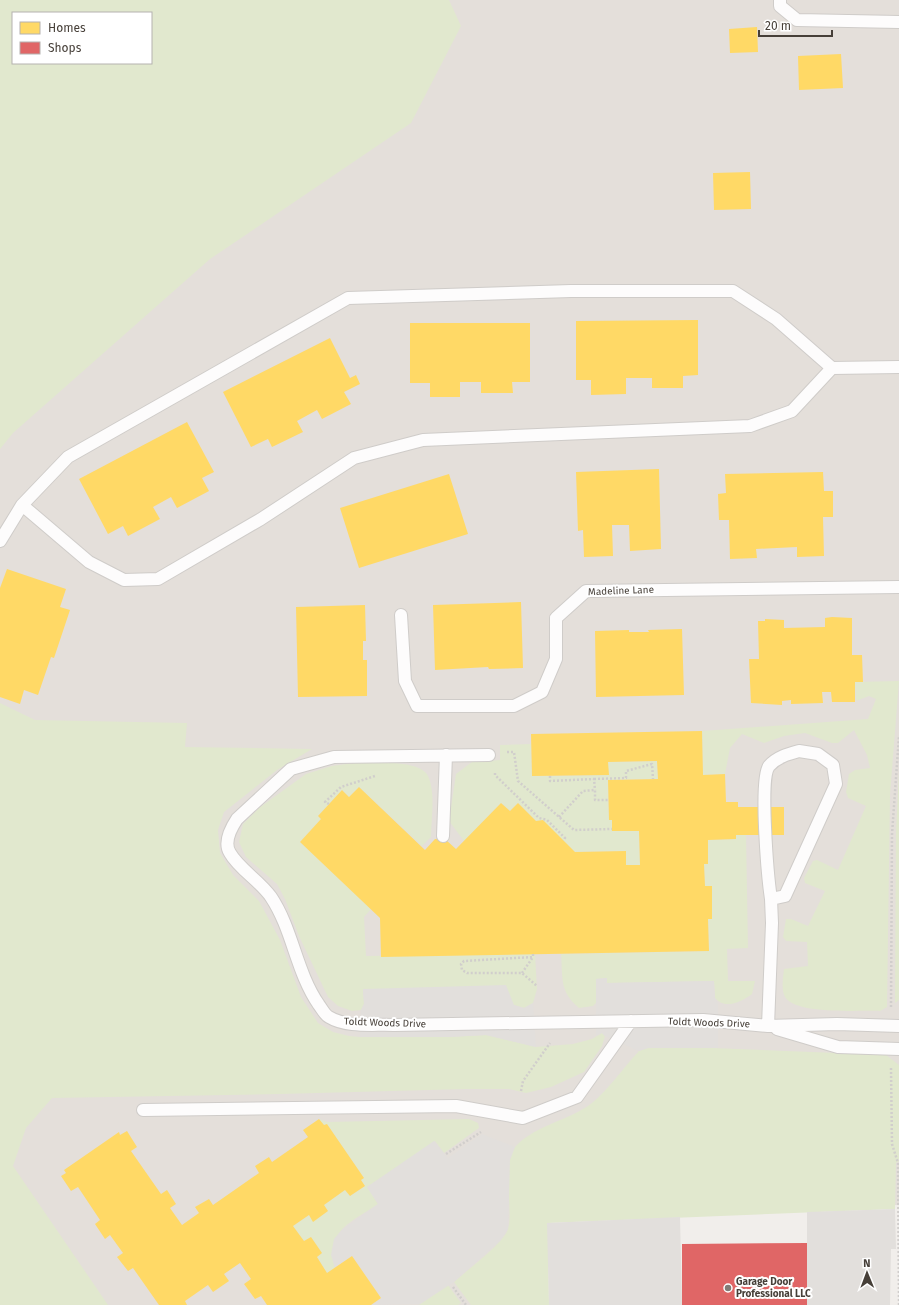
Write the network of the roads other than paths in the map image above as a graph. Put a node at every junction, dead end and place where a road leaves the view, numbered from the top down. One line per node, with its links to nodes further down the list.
1 (780, 0): 2 (lane)
2 (899, 22)
3 (899, 367): 4 (lane)
4 (832, 368): 5 (lane); 5 (lane)
5 (22, 505): 6 (lane)
6 (0, 541)
7 (899, 587): 8 (lane, Madeline Lane)
8 (401, 615)
9 (495, 753): 10 (lane, Toldt Woods Drive)
10 (446, 755): 11 (lane); 13 (lane, Toldt Woods Drive)
11 (442, 836)
12 (771, 899): 12 (lane); 14 (lane)
13 (632, 1021): 14 (lane, Toldt Woods Drive); 17 (lane)
14 (768, 1026): 15 (lane, Toldt Woods Drive); 16 (lane)
15 (899, 1026)
16 (899, 1049)
17 (143, 1110)

